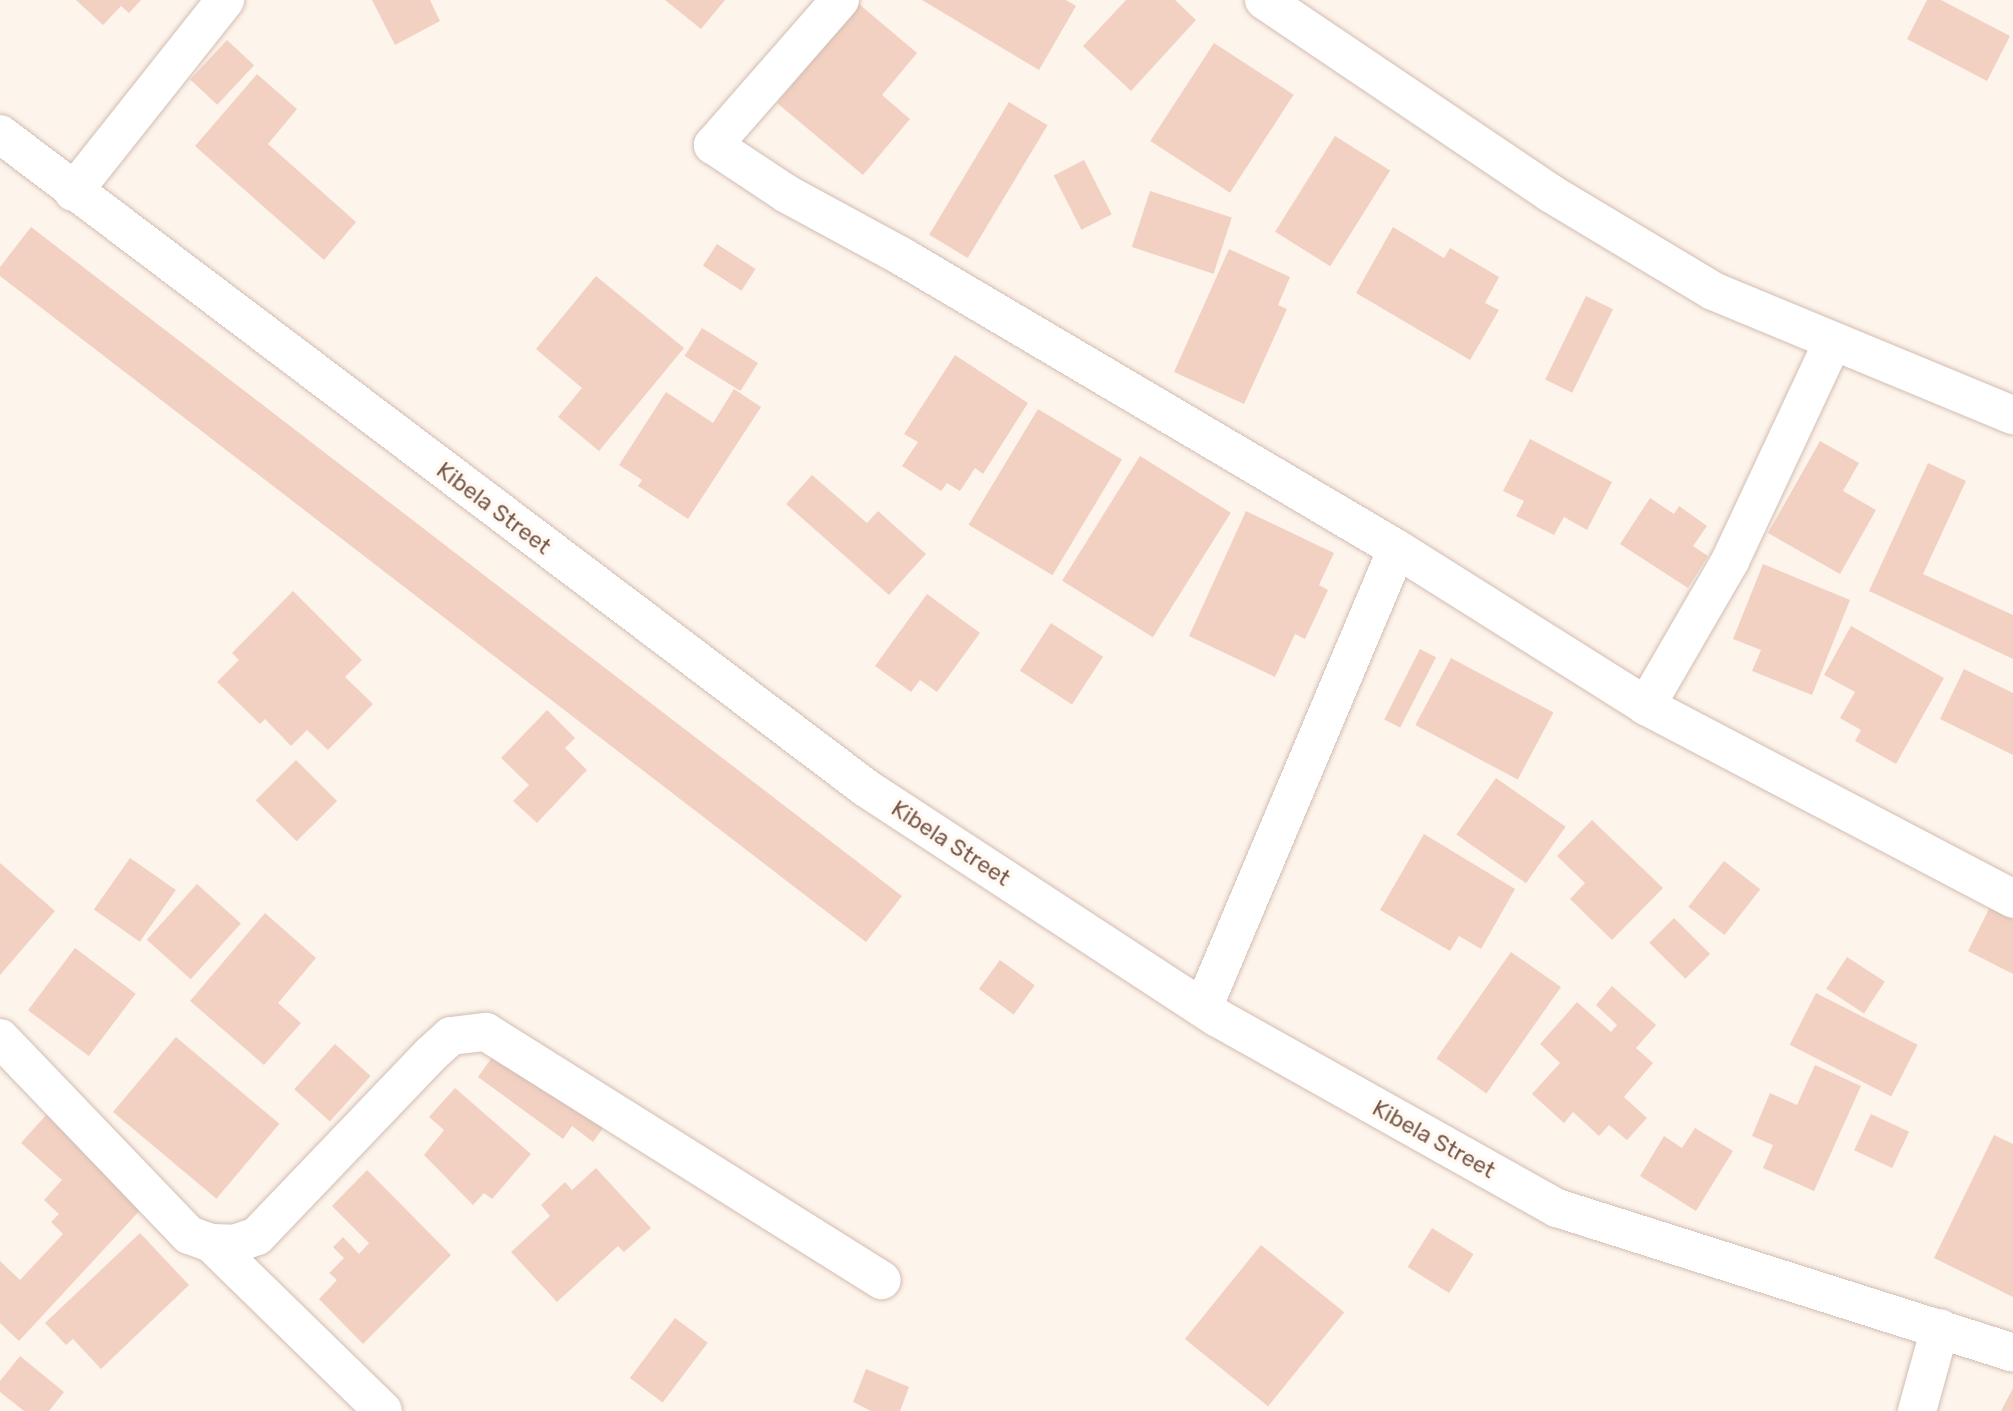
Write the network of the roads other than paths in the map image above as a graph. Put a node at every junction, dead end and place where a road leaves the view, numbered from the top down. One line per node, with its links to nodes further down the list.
1 (225, 0): 5 (street)
2 (840, 0): 8 (street)
3 (1264, 0): 6 (street)
4 (0, 134): 5 (street, Kibela Street)
5 (73, 192): 11 (street, Kibela Street)
6 (1832, 342): 7 (street); 9 (street)
7 (2013, 415)
8 (1397, 549): 9 (street); 11 (street)
9 (1646, 706): 10 (street)
10 (2013, 899)
11 (1203, 1008): 15 (street, Kibela Street)
12 (0, 1038): 13 (street)
13 (211, 1243): 14 (street); 17 (street)
14 (882, 1280)
15 (1940, 1328): 16 (street, Kibela Street); 18 (street)
16 (2013, 1353)
17 (383, 1411)
18 (1917, 1411)

